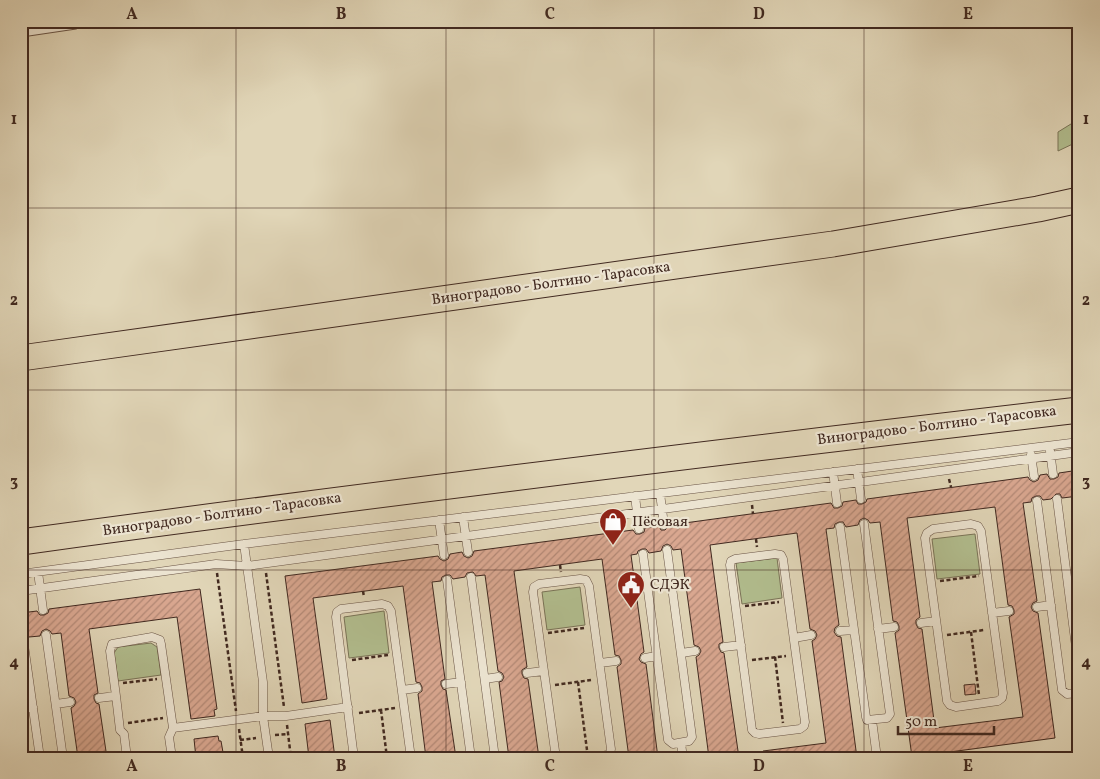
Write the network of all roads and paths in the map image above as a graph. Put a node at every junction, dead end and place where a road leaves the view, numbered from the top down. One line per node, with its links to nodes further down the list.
1 (76, 21): 2 (street)
2 (21, 29)
3 (1079, 200): 4 (main road, Виноградово - Болтино - Тарасовка)
4 (21, 358)
5 (1079, 410): 34 (main road, Виноградово - Болтино - Тарасовка)
6 (1079, 442): 7 (lane)
7 (1050, 446): 8 (lane); 10 (lane)
8 (1031, 448): 11 (lane); 12 (lane)
9 (1079, 452): 10 (lane)
10 (1051, 456): 11 (lane); 14 (lane)
11 (1032, 458): 15 (lane); 16 (lane)
12 (857, 469): 13 (lane); 16 (lane)
13 (833, 472): 17 (lane); 18 (lane)
14 (1053, 474)
15 (1034, 476)
16 (858, 482): 17 (lane); 20 (lane)
17 (834, 486): 23 (lane); 24 (lane)
18 (660, 493): 19 (lane); 24 (lane)
19 (635, 496): 25 (lane); 26 (lane)
20 (861, 499)
21 (1057, 499): 53 (lane)
22 (1037, 501): 54 (lane)
23 (837, 502)
24 (662, 509): 25 (lane); 29 (lane)
25 (637, 512): 31 (lane); 32 (lane)
26 (463, 518): 27 (lane); 32 (lane)
27 (439, 520): 33 (lane); 35 (lane)
28 (864, 524): 64 (lane)
29 (664, 526)
30 (840, 527): 66 (lane)
31 (639, 529)
32 (466, 536): 33 (lane); 37 (lane)
33 (442, 540): 39 (lane); 41 (lane)
34 (21, 542)
35 (244, 544): 42 (lane); 43 (lane)
36 (668, 550): 78 (lane)
37 (468, 552)
38 (643, 554): 81 (lane)
39 (444, 555)
40 (216, 564): 42 (lane); 49 (lane); 116 (path)
41 (265, 564): 42 (lane); 114 (path)
42 (247, 566): 113 (lane)
43 (38, 572): 44 (lane); 49 (lane)
44 (21, 574)
45 (987, 575): 48 (path); 48 (lane); 59 (lane)
46 (471, 577): 93 (lane)
47 (447, 580): 95 (lane)
48 (931, 582): 60 (lane)
49 (40, 588): 50 (lane); 57 (lane)
50 (21, 591)
51 (789, 601): 56 (path); 56 (lane); 74 (lane)
52 (1079, 602): 53 (lane)
53 (1070, 603): 88 (lane)
54 (1051, 605): 55 (lane); 102 (lane)
55 (1037, 607)
56 (736, 608): 75 (lane)
57 (43, 610)
58 (1009, 611): 59 (lane)
59 (992, 613): 65 (lane)
60 (936, 621): 61 (lane); 72 (lane)
61 (921, 623)
62 (594, 626): 69 (path); 69 (lane); 87 (lane)
63 (894, 627): 64 (lane)
64 (878, 629): 117 (lane)
65 (994, 629): 68 (path); 107 (lane)
66 (854, 630): 67 (lane); 117 (lane)
67 (840, 631)
68 (971, 632): 72 (path); 107 (path)
69 (539, 634): 89 (lane)
70 (46, 635): 106 (lane)
71 (811, 635): 74 (lane)
72 (938, 636): 107 (lane)
73 (23, 638): 108 (lane)
74 (794, 638): 80 (lane)
75 (741, 645): 76 (lane); 86 (lane)
76 (724, 647)
77 (695, 651): 78 (lane)
78 (681, 653): 125 (lane)
79 (397, 654): 84 (path); 84 (lane); 101 (lane)
80 (796, 654): 82 (path); 120 (lane)
81 (656, 656): 83 (lane); 125 (lane)
82 (775, 657): 86 (path); 120 (path)
83 (645, 658)
84 (342, 661): 112 (lane)
85 (616, 661): 87 (lane)
86 (743, 661): 120 (lane)
87 (600, 663): 94 (lane)
88 (1079, 670)
89 (544, 671): 90 (lane); 99 (lane)
90 (527, 673)
91 (166, 677): 97 (path); 97 (lane); 115 (lane)
92 (498, 677): 93 (lane)
93 (485, 679): 138 (lane)
94 (602, 679): 96 (path); 140 (lane)
95 (461, 682): 98 (lane); 137 (lane)
96 (578, 682): 99 (path); 140 (path)
97 (114, 684): 103 (lane)
98 (446, 684)
99 (546, 686): 139 (lane)
100 (417, 688): 101 (lane)
101 (402, 690): 109 (lane)
102 (1079, 693)
103 (116, 696): 104 (lane); 118 (lane)
104 (98, 698)
105 (70, 702): 106 (lane)
106 (56, 704): 128 (lane)
107 (980, 704)
108 (33, 707): 110 (lane); 127 (lane)
109 (404, 707): 111 (path); 136 (lane)
110 (21, 709)
111 (381, 710): 112 (path); 135 (path)
112 (348, 711): 114 (lane); 134 (lane)
113 (263, 716): 114 (lane); 116 (lane); 132 (lane)
114 (286, 716): 121 (path)
115 (172, 717): 118 (path); 119 (lane)
116 (238, 719): 119 (lane); 124 (path)
117 (872, 720): 142 (lane)
118 (120, 724): 129 (lane)
119 (173, 728): 130 (lane)
120 (784, 731)
121 (288, 734): 122 (path); 133 (path)
122 (275, 735)
123 (259, 738): 124 (path)
124 (240, 740): 131 (path)
125 (681, 742): 141 (lane)
126 (1079, 755): 143 (lane)
127 (40, 758)
128 (63, 758)
129 (127, 758)
130 (172, 758)
131 (243, 758)
132 (269, 758)
133 (292, 758)
134 (354, 758)
135 (387, 758)
136 (411, 758)
137 (471, 758)
138 (495, 758)
139 (556, 758)
140 (589, 758)
141 (683, 758)
142 (877, 758)
143 (1057, 758)

